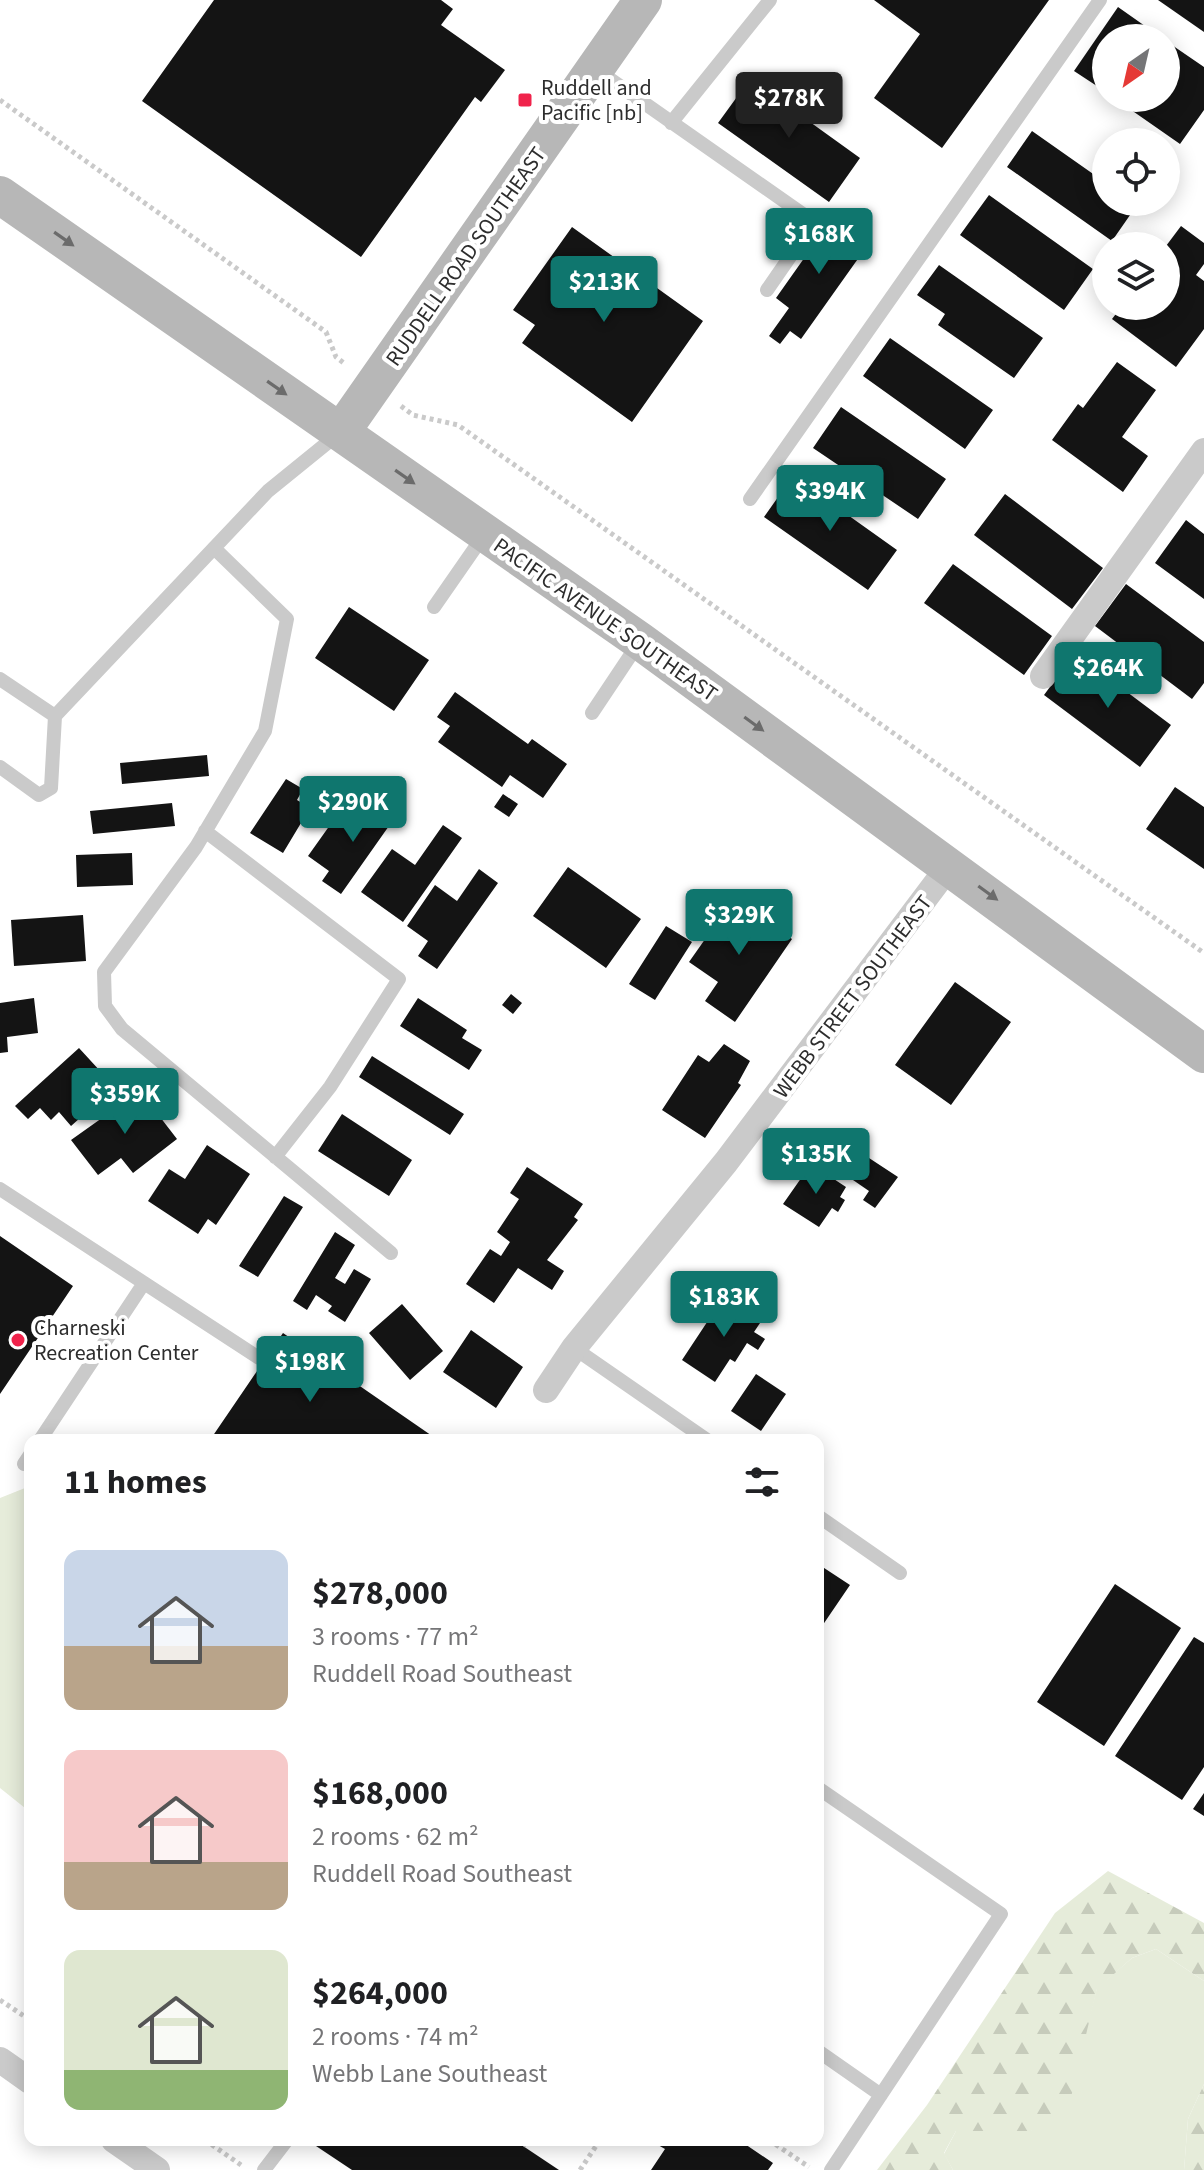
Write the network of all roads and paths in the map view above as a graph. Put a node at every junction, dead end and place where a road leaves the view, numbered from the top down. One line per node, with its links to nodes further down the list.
1 (770, 0): 6 (lane)
2 (1100, 0): 12 (lane)
3 (632, 4): 4 (main road, RUDDELL ROAD SOUTHEAST)
4 (595, 68): 6 (lane); 9 (main road, RUDDELL ROAD SOUTHEAST)
5 (0, 100): 9 (path)
6 (671, 123): 8 (lane)
7 (0, 195): 10 (main road, PACIFIC AVENUE SOUTHEAST, one-way to 10)
8 (767, 290)
9 (375, 387): 10 (main road, RUDDELL ROAD SOUTHEAST); 24 (path)
10 (341, 432): 13 (main road, PACIFIC AVENUE SOUTHEAST, one-way to 13); 14 (lane)
11 (1204, 451): 17 (street)
12 (750, 499)
13 (485, 533): 15 (lane); 16 (main road, PACIFIC AVENUE SOUTHEAST)
14 (214, 548): 20 (lane); 22 (lane)
15 (434, 607)
16 (640, 641): 19 (lane); 23 (main road, PACIFIC AVENUE SOUTHEAST, one-way to 23)
17 (1043, 676)
18 (0, 679): 20 (lane)
19 (592, 713)
20 (55, 716): 21 (lane)
21 (0, 767)
22 (205, 831): 26 (lane); 26 (lane)
23 (950, 865): 25 (main road, PACIFIC AVENUE SOUTHEAST, one-way to 25); 30 (street, WEBB STREET SOUTHEAST)
24 (1204, 953)
25 (1204, 1054)
26 (275, 1157): 28 (lane)
27 (0, 1189): 29 (lane)
28 (391, 1253)
29 (144, 1283): 31 (lane); 33 (lane)
30 (574, 1348): 32 (street, WEBB STREET SOUTHEAST); 34 (lane)
31 (259, 1358)
32 (546, 1390)
33 (44, 1434)
34 (698, 1434)
35 (824, 1520): 36 (lane)
36 (900, 1573)
37 (824, 1792): 43 (lane)
38 (0, 2000): 39 (path)
39 (24, 2016)
40 (824, 2055): 43 (lane)
41 (0, 2060): 42 (street)
42 (24, 2077)
43 (881, 2095): 54 (lane)
44 (123, 2146): 49 (street)
45 (214, 2146): 50 (path)
46 (282, 2146): 51 (lane)
47 (596, 2146): 52 (path)
48 (778, 2146): 53 (path)
49 (157, 2170)
50 (249, 2170)
51 (264, 2170)
52 (580, 2170)
53 (813, 2170)
54 (831, 2170)

